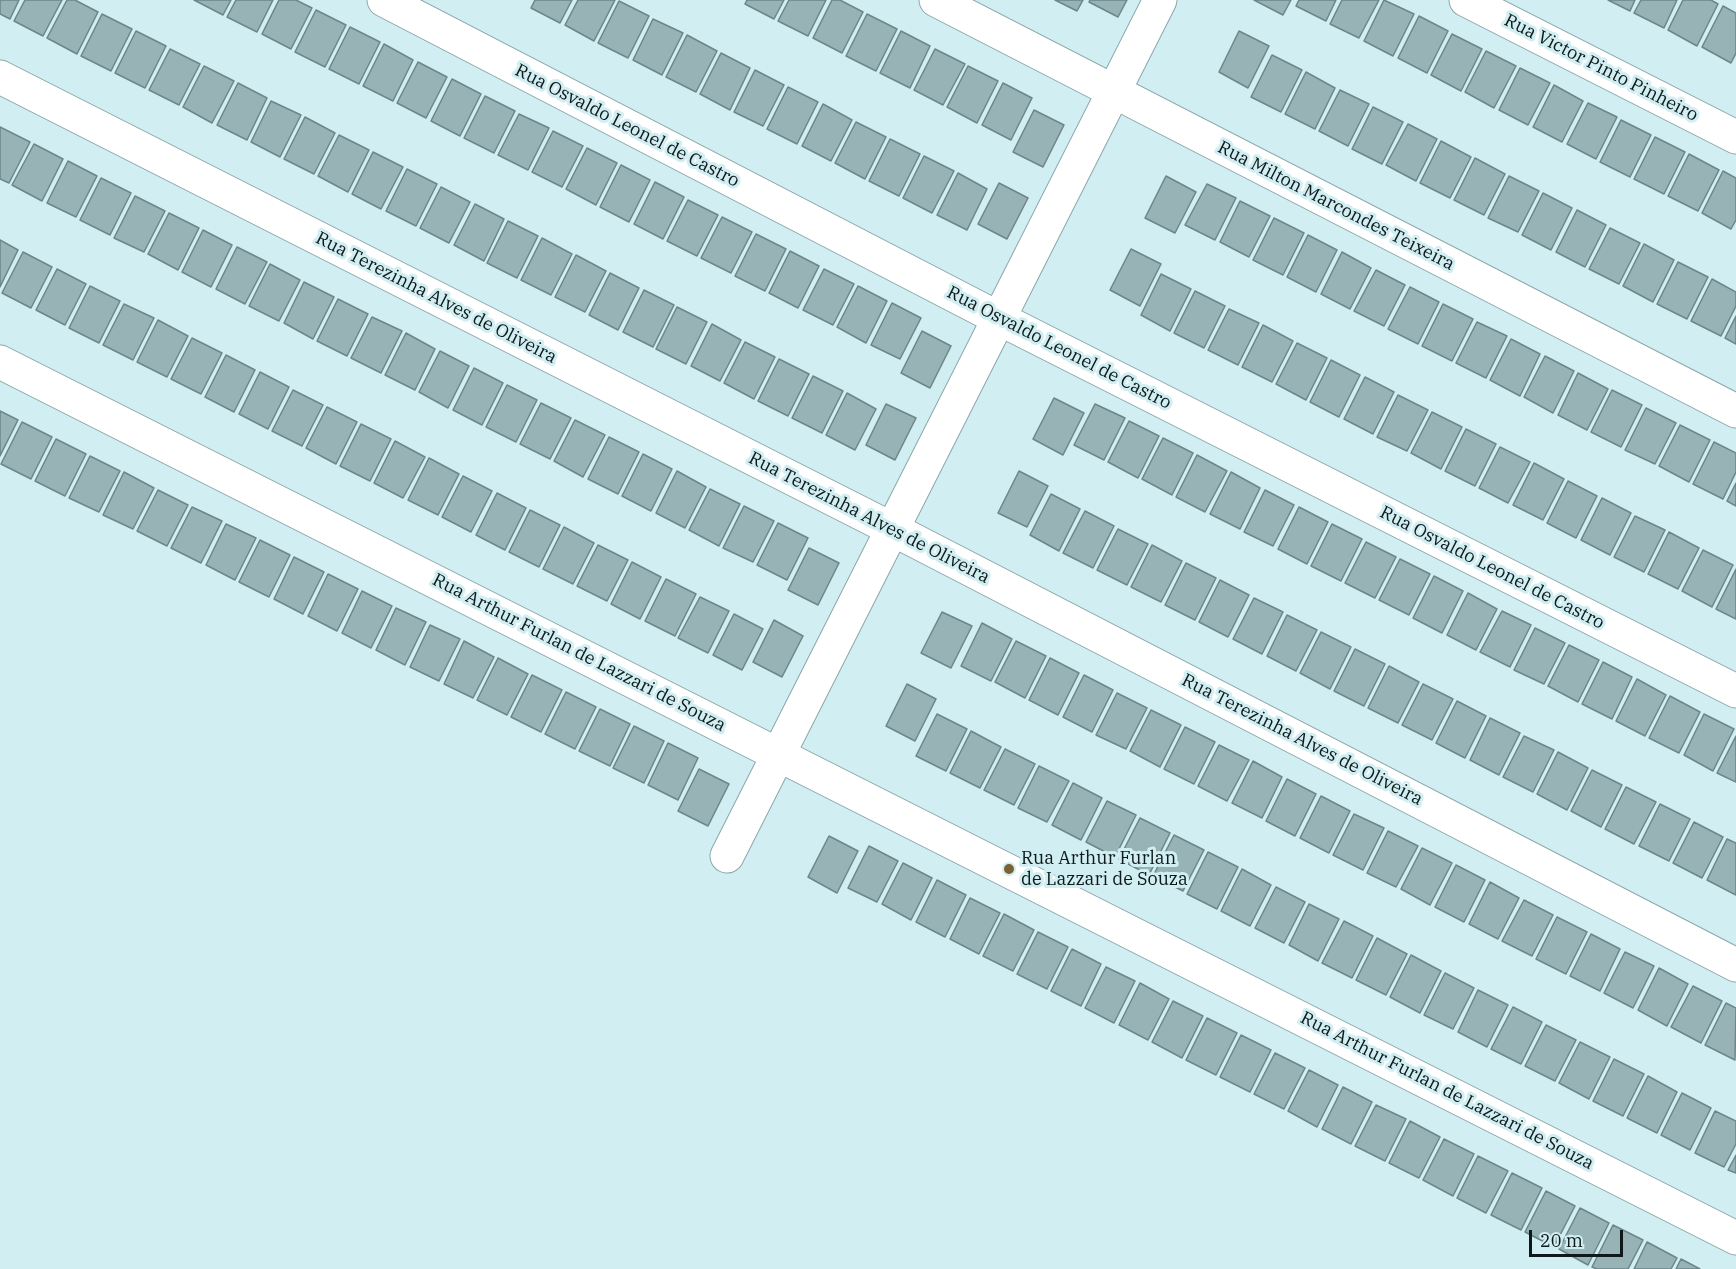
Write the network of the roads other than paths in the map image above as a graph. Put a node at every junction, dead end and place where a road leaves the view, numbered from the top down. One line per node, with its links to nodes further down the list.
1 (384, 0): 8 (street, Rua Osvaldo Leonel de Castro)
2 (936, 0): 6 (street, Rua Milton Marcondes Teixeira)
3 (1160, 0): 6 (street)
4 (1466, 0): 7 (street, Rua Victor Pinto Pinheiro)
5 (0, 76): 11 (street, Rua Terezinha Alves de Oliveira)
6 (1114, 92): 8 (street); 10 (street, Rua Milton Marcondes Teixeira)
7 (1736, 137)
8 (998, 318): 11 (street); 12 (street, Rua Osvaldo Leonel de Castro)
9 (0, 362): 13 (street, Rua Arthur Furlan de Lazzari de Souza)
10 (1736, 411)
11 (892, 529): 13 (street); 15 (street, Rua Terezinha Alves de Oliveira)
12 (1736, 691)
13 (778, 753): 14 (street); 16 (street, Rua Arthur Furlan de Lazzari de Souza)
14 (727, 856)
15 (1736, 965)
16 (1736, 1238)

